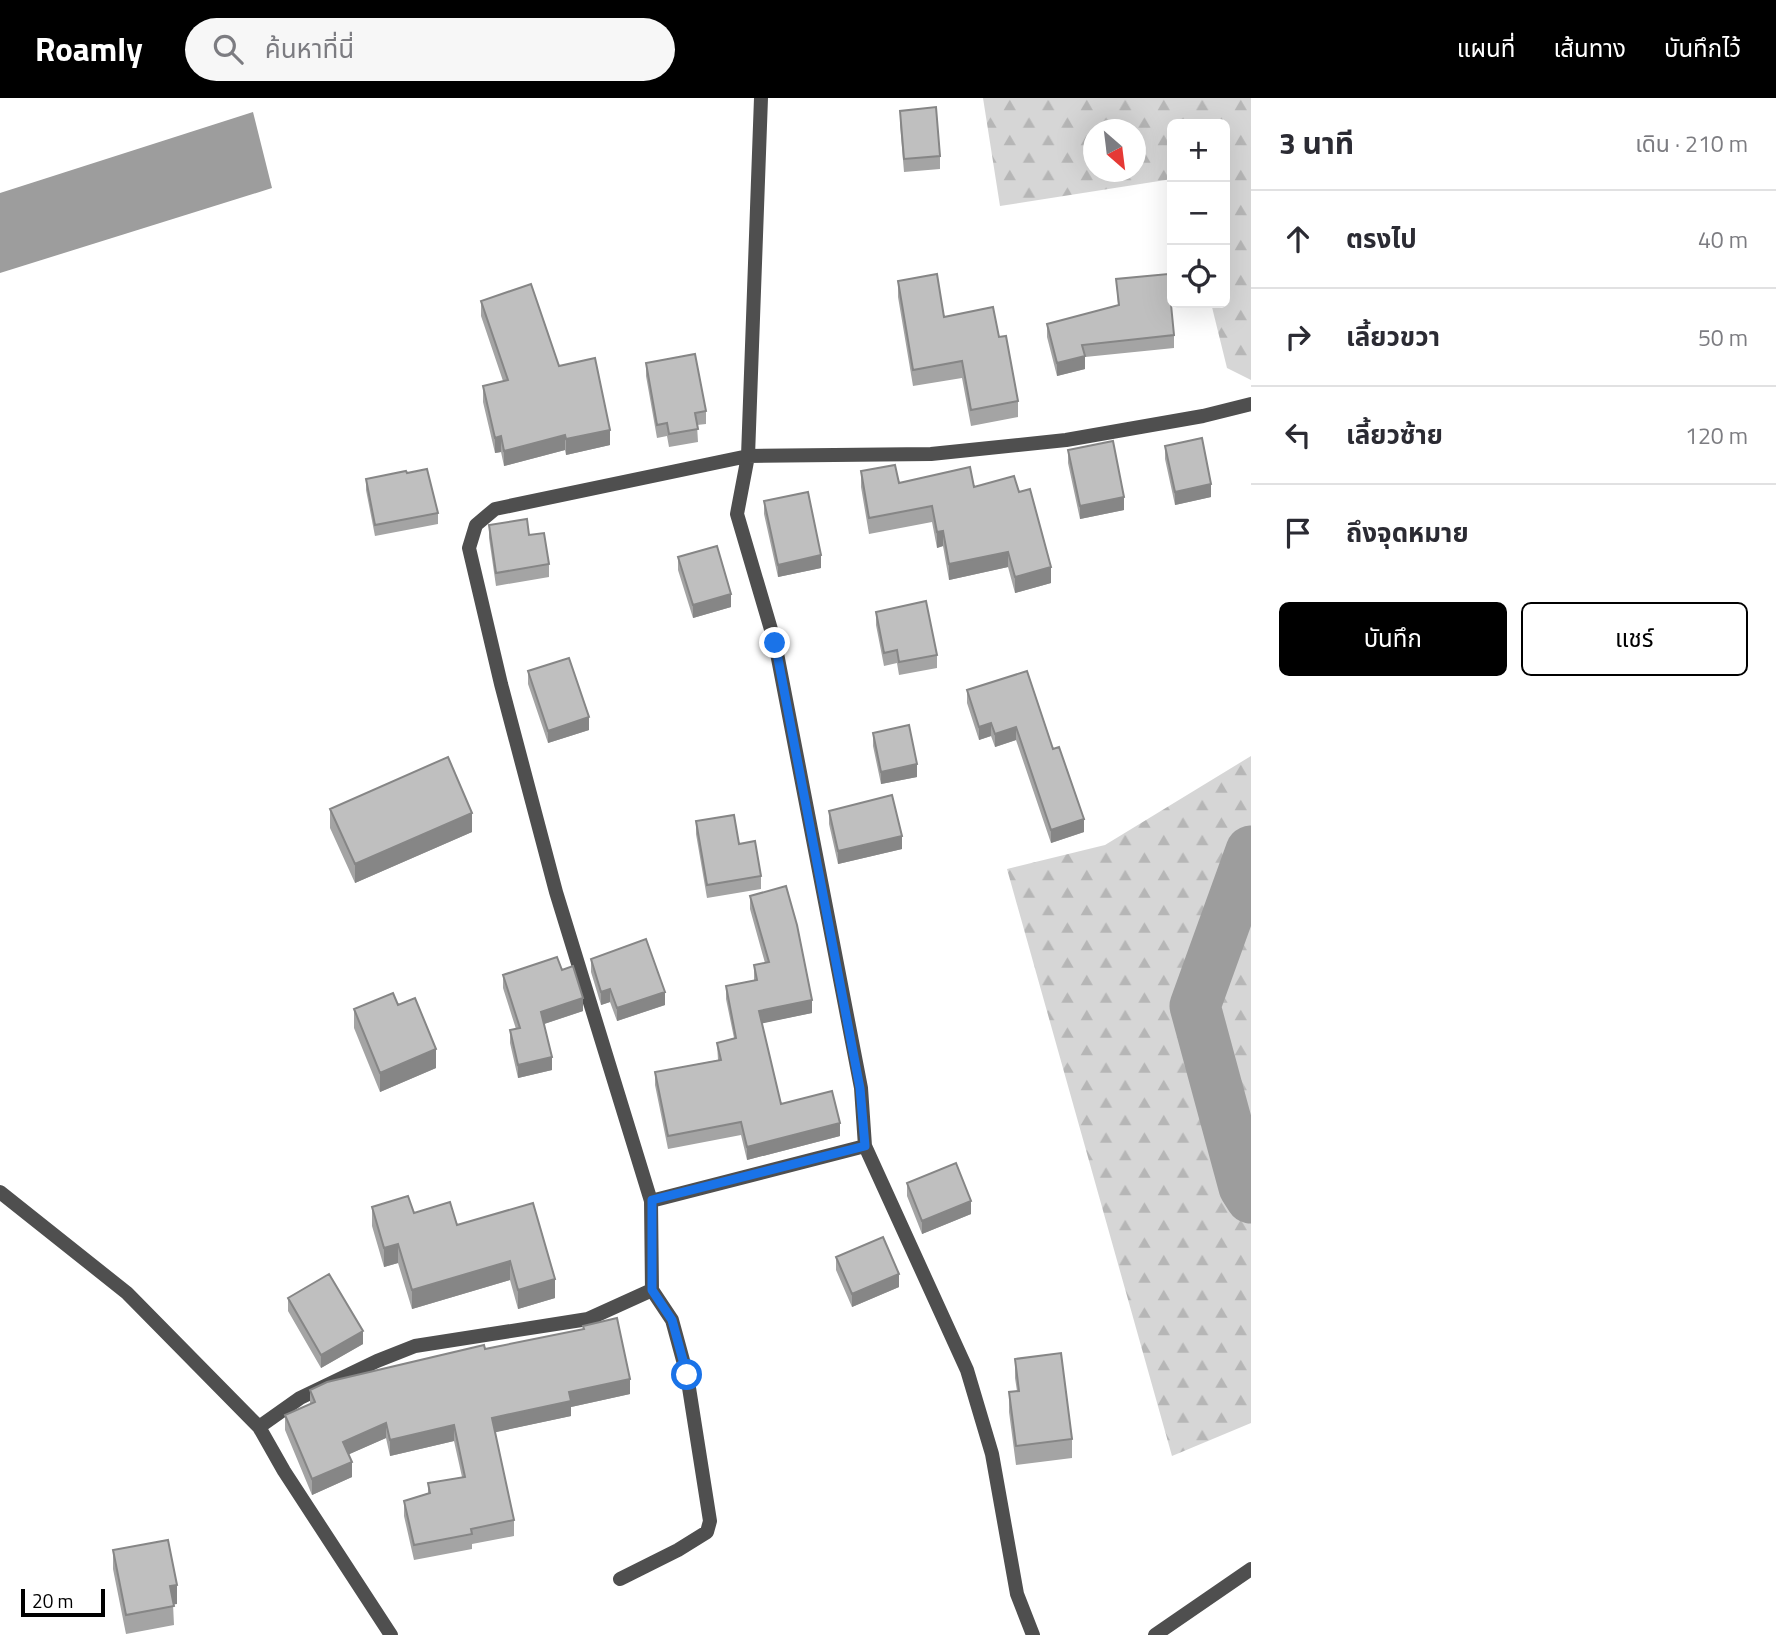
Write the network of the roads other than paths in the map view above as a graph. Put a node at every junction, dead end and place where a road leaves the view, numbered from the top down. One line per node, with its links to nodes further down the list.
1 (761, 98): 3 (street)
2 (1251, 404): 3 (street)
3 (748, 456): 4 (street); 6 (street)
4 (865, 1146): 6 (street); 12 (street)
5 (0, 1192): 8 (street)
6 (652, 1200): 7 (street)
7 (652, 1290): 8 (street); 10 (street)
8 (259, 1427): 11 (street)
9 (1251, 1569): 13 (street)
10 (620, 1579)
11 (391, 1635)
12 (1032, 1635)
13 (1155, 1635)

